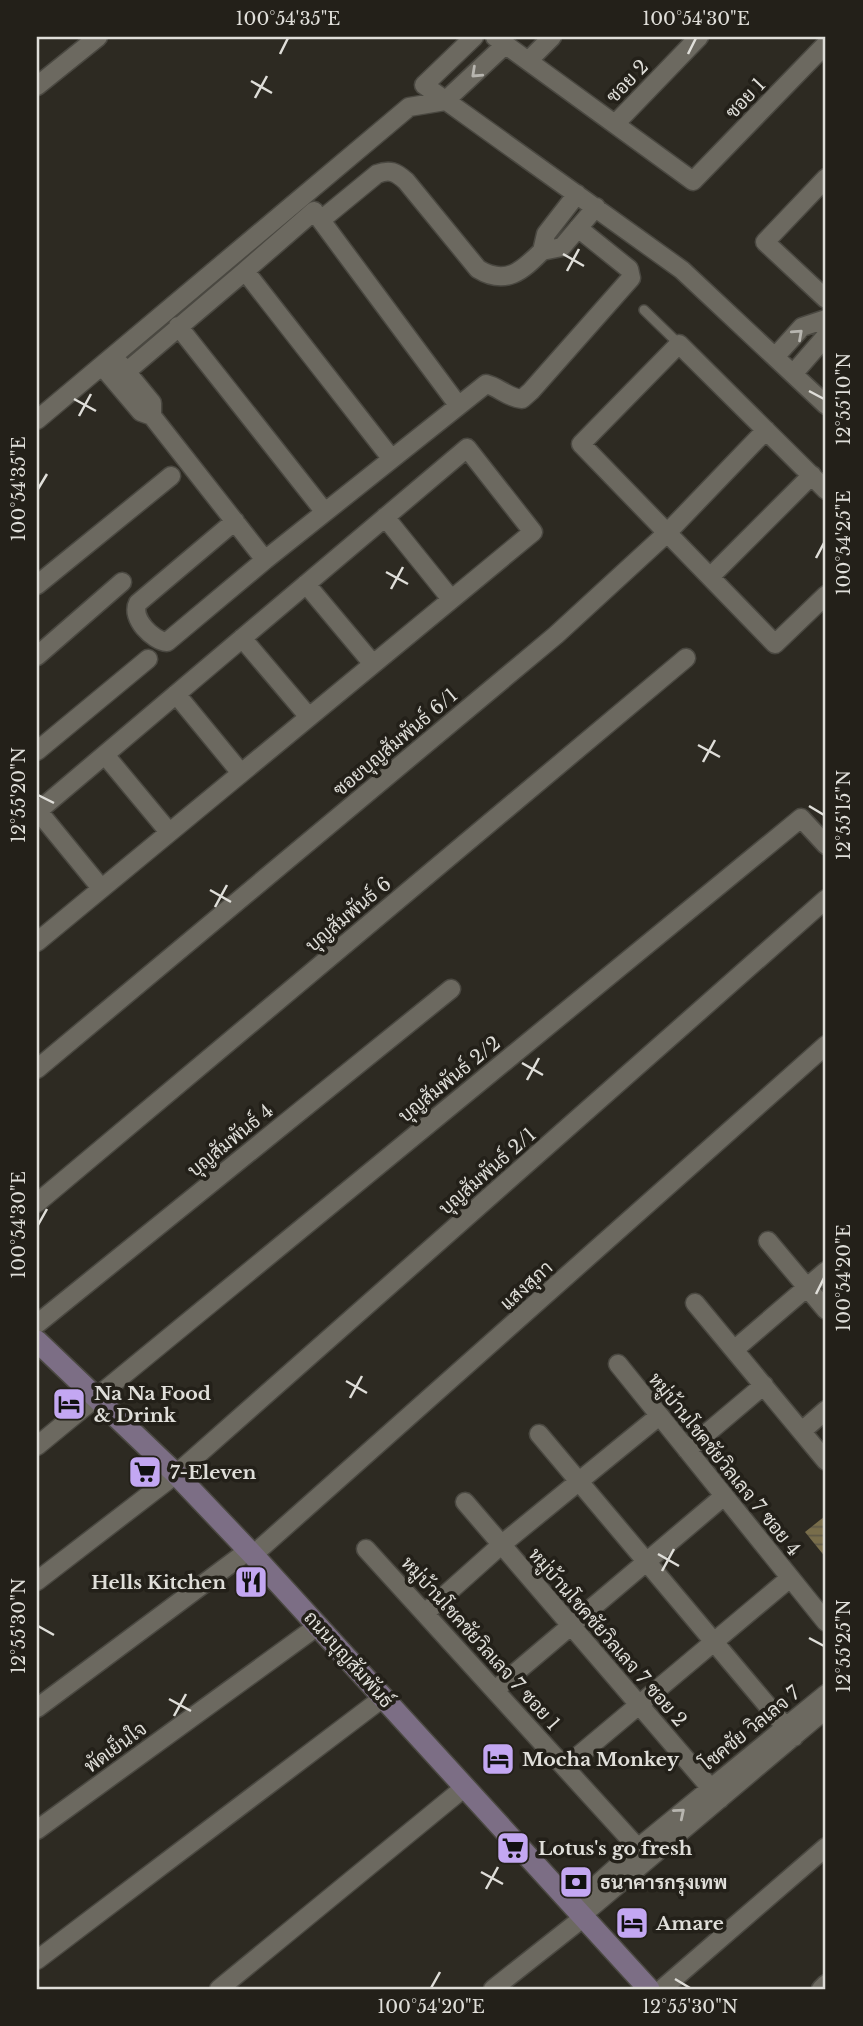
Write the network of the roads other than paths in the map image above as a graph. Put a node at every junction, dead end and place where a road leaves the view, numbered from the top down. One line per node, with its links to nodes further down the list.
1 (99, 37): 8 (street)
2 (474, 37): 9 (street)
3 (552, 37): 7 (street)
4 (699, 37): 10 (street, ซอย 2)
5 (500, 41): 7 (street); 9 (street, one-way to 9)
6 (826, 44): 10 (street, ซอย 1)
7 (528, 61): 10 (street)
8 (37, 86)
9 (445, 101): 12 (street); 25 (street)
10 (615, 124)
11 (826, 178): 18 (street)
12 (577, 194): 13 (street); 16 (street)
13 (596, 207): 15 (street); 24 (street)
14 (321, 220): 16 (street); 17 (street); 28 (street)
15 (578, 228): 16 (street); 28 (street)
16 (542, 251)
17 (245, 271): 21 (street); 33 (street)
18 (826, 299)
19 (644, 310): 23 (lane)
20 (826, 319): 24 (street, one-way to 20)
21 (178, 326): 26 (street); 37 (street)
22 (826, 336): 27 (street)
23 (679, 344): 32 (street); 40 (street)
24 (775, 357): 27 (street)
25 (107, 361): 26 (street); 30 (street); 31 (street)
26 (126, 372): 30 (street)
27 (793, 374): 29 (street)
28 (458, 405): 33 (street)
29 (826, 405)
30 (152, 416): 39 (street)
31 (37, 420)
32 (766, 430): 34 (street); 40 (street, ซอยบุญสัมพันธ์ 6/1)
33 (391, 458): 37 (street)
34 (812, 475): 36 (street); 42 (street)
35 (171, 476): 45 (street)
36 (826, 490)
37 (324, 511): 41 (street)
38 (386, 517): 44 (street); 47 (street); 47 (street)
39 (235, 522): 41 (street); 41 (street)
40 (667, 533): 42 (street); 66 (street, ซอยบุญสัมพันธ์ 6/1)
41 (265, 560)
42 (710, 577): 46 (street)
43 (122, 582): 49 (street)
44 (306, 584): 48 (street); 52 (street)
45 (37, 585)
46 (826, 595)
47 (451, 599): 52 (street)
48 (242, 638): 53 (street); 54 (street)
49 (37, 656)
50 (686, 658): 67 (street, บุญสัมพันธ์ 6)
51 (148, 659): 55 (street)
52 (373, 664): 54 (street)
53 (176, 694): 56 (street); 57 (street)
54 (309, 717): 57 (street)
55 (37, 751)
56 (104, 755): 58 (street); 59 (street)
57 (241, 773): 59 (street)
58 (37, 811): 61 (street)
59 (169, 832): 61 (street)
60 (826, 845): 78 (street, บุญสัมพันธ์ 2/2)
61 (101, 888): 63 (street)
62 (826, 899): 86 (street, บุญสัมพันธ์ 2/1)
63 (37, 942)
64 (450, 989): 73 (street, บุญสัมพันธ์ 4)
65 (826, 1045): 92 (street, แสงสุภา)
66 (37, 1069)
67 (37, 1203)
68 (768, 1241): 70 (street)
69 (826, 1271): 70 (street)
70 (807, 1287): 72 (street); 75 (street)
71 (695, 1303): 75 (street)
72 (826, 1310)
73 (37, 1324)
74 (37, 1341): 78 (street, ถนนบุญสัมพันธ์)
75 (734, 1350): 77 (street)
76 (618, 1364): 80 (street, หมู่บ้านโชคชัยวิลเลจ 7 ซอย 4)
77 (764, 1385): 81 (street); 84 (street)
78 (96, 1396): 83 (street); 86 (street, ถนนบุญสัมพันธ์)
79 (826, 1410): 81 (street)
80 (659, 1416): 84 (street, หมู่บ้านโชคชัยวิลเลจ 7 ซอย 4); 87 (street)
81 (802, 1431): 85 (street)
82 (539, 1434): 87 (street)
83 (37, 1446)
84 (687, 1450): 88 (street, หมู่บ้านโชคชัยวิลเลจ 7 ซอย 4)
85 (826, 1461)
86 (176, 1474): 92 (street, ถนนบุญสัมพันธ์); 95 (street, บุญสัมพันธ์ 2/1)
87 (579, 1481): 90 (street); 93 (street)
88 (724, 1496): 93 (street); 94 (street, หมู่บ้านโชคชัยวิลเลจ 7 ซอย 4)
89 (466, 1502): 90 (street, หมู่บ้านโชคชัยวิลเลจ 7 ซอย 2)
90 (501, 1545): 96 (street); 98 (street, หมู่บ้านโชคชัยวิลเลจ 7 ซอย 2)
91 (366, 1549): 96 (street, หมู่บ้านโชคชัยวิลเลจ 7 ซอย 1)
92 (251, 1553): 99 (street, ถนนบุญสัมพันธ์); 105 (street, แสงสุภา)
93 (647, 1561): 98 (street); 100 (street)
94 (790, 1578): 97 (street, หมู่บ้านโชคชัยวิลเลจ 7 ซอย 4); 100 (street)
95 (37, 1581)
96 (425, 1613): 101 (street, หมู่บ้านโชคชัยวิลเลจ 7 ซอย 1)
97 (826, 1622)
98 (569, 1624): 101 (street); 104 (street, หมู่บ้านโชคชัยวิลเลจ 7 ซอย 2)
99 (319, 1625): 103 (street, ถนนบุญสัมพันธ์); 111 (street, พัดเย็นใจ)
100 (714, 1641): 104 (street); 107 (street)
101 (495, 1690): 108 (street, หมู่บ้านโชคชัยวิลเลจ 7 ซอย 1)
102 (826, 1693): 107 (street, โชคชัย วิลเลจ 7)
103 (384, 1697): 109 (street, ถนนบุญสัมพันธ์); 115 (street)
104 (638, 1703): 108 (street); 110 (street, หมู่บ้านโชคชัยวิลเลจ 7 ซอย 2)
105 (37, 1708)
106 (826, 1709): 107 (street, โชคชัย วิลเลจ 7)
107 (790, 1731): 110 (street, โชคชัย วิลเลจ 7)
108 (565, 1767): 113 (street, หมู่บ้านโชคชัยวิลเลจ 7 ซอย 1)
109 (465, 1787): 114 (street, ถนนบุญสัมพันธ์); 117 (street)
110 (715, 1793): 113 (street, โชคชัย วิลเลจ 7)
111 (37, 1830)
112 (826, 1847): 120 (street)
113 (643, 1854): 114 (street, โชคชัย วิลเลจ 7)
114 (580, 1913): 118 (street, โชคชัย วิลเลจ 7); 119 (street, ถนนบุญสัมพันธ์)
115 (37, 1960)
116 (826, 1984): 121 (street)
117 (219, 1989)
118 (493, 1989)
119 (649, 1989)
120 (662, 1989)
121 (821, 1989)

